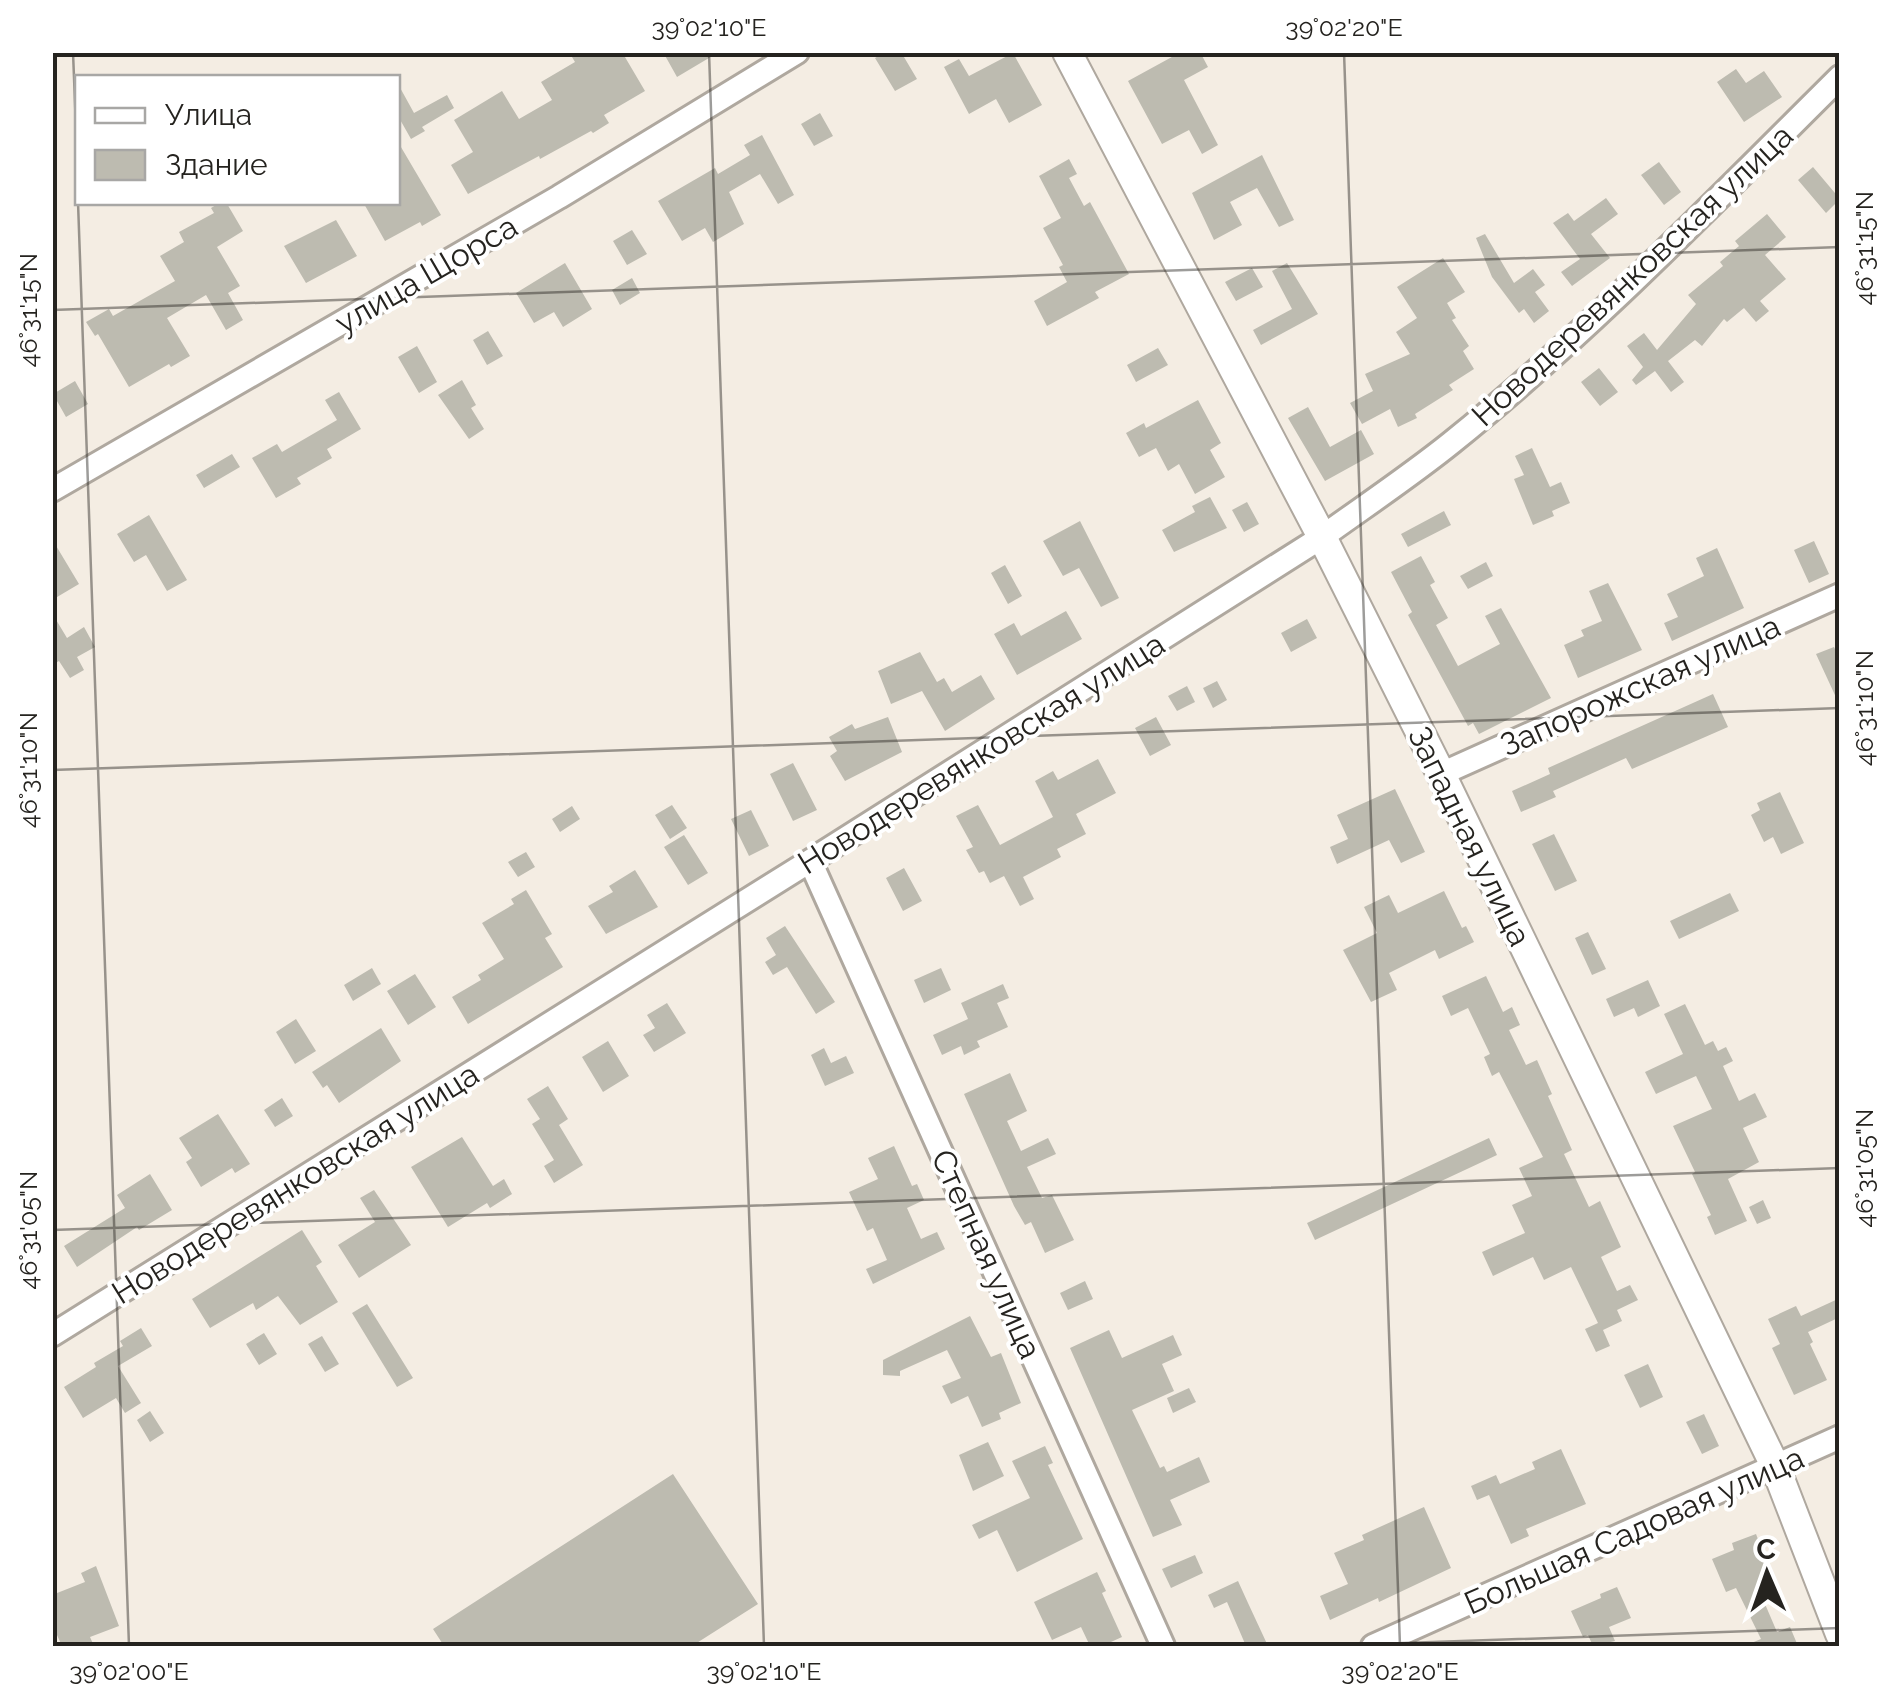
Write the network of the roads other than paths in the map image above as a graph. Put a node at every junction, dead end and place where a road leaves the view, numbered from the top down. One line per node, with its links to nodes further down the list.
1 (797, 52): 4 (street, улица Щорса)
2 (1067, 52): 5 (main road, Западная улица)
3 (1840, 78): 5 (street, Новодеревянковская улица)
4 (52, 490)
5 (1322, 537): 7 (main road, Западная улица); 8 (street, Новодеревянковская улица)
6 (1840, 595): 7 (street, Запорожская улица)
7 (1440, 774): 11 (main road, Западная улица)
8 (810, 862): 9 (street, Новодеревянковская улица); 13 (street, Степная улица)
9 (52, 1335)
10 (1840, 1438): 11 (street, Большая Садовая улица)
11 (1775, 1466): 12 (main road, Западная улица); 14 (street, Большая Садовая улица)
12 (1840, 1634)
13 (1163, 1646)
14 (1373, 1646)

